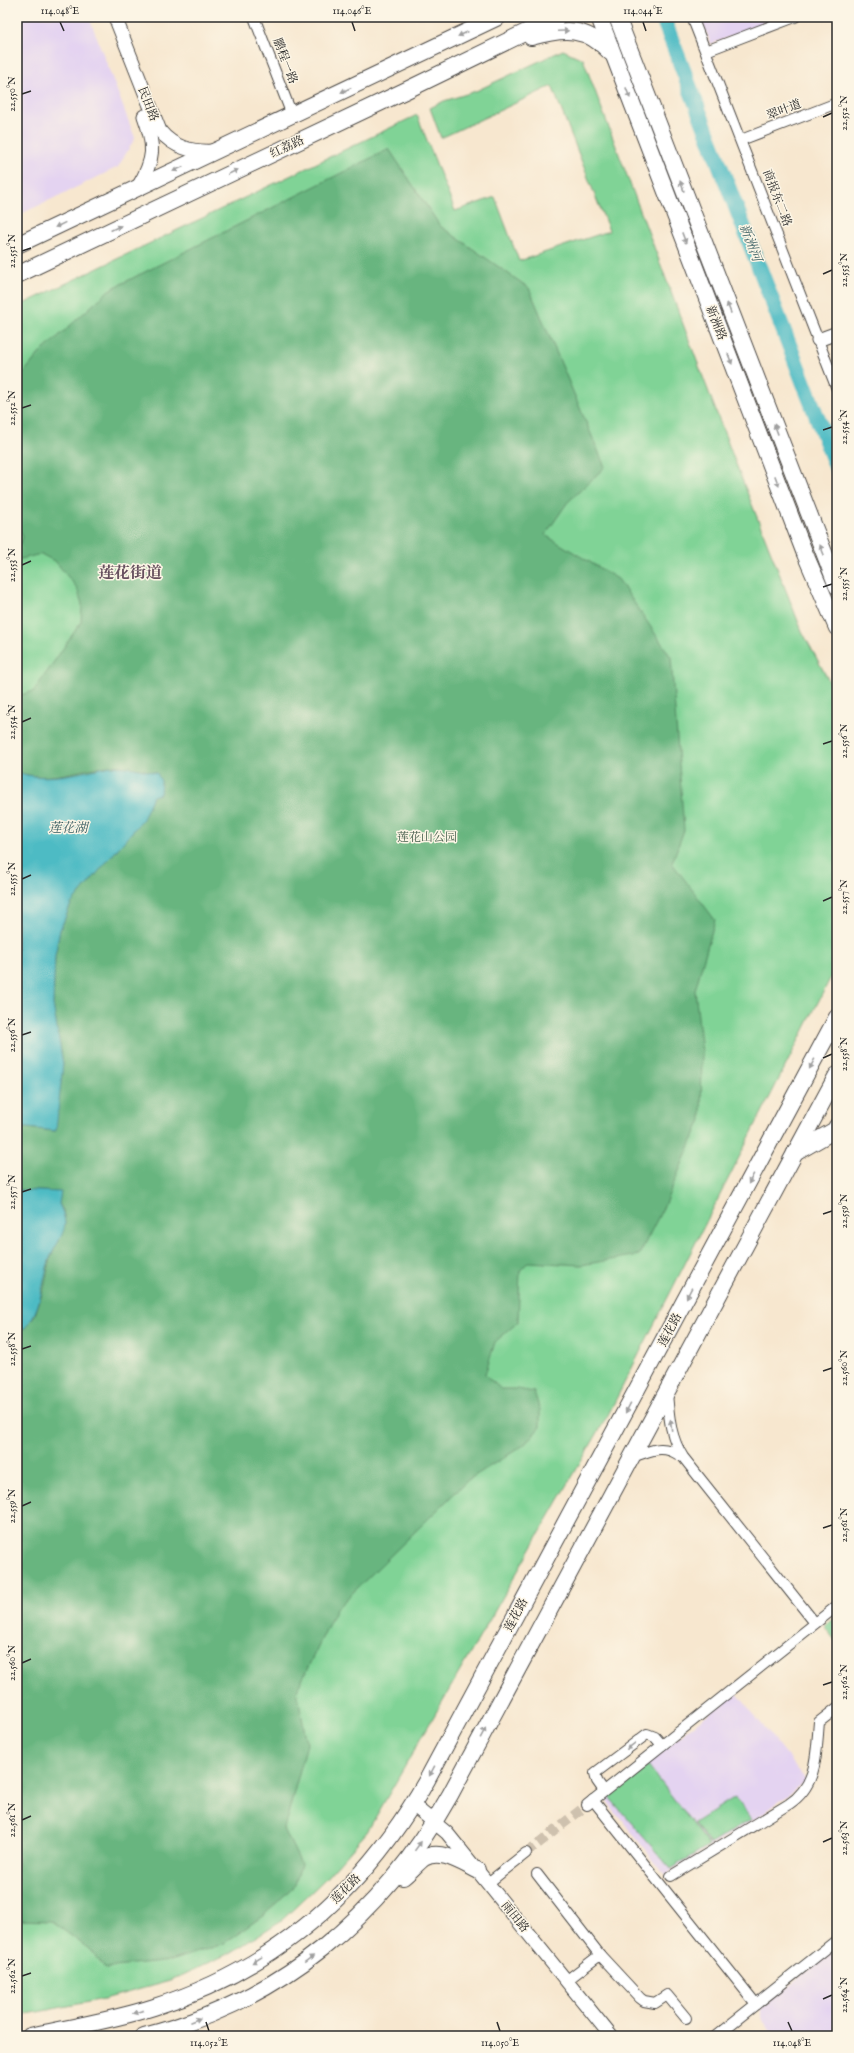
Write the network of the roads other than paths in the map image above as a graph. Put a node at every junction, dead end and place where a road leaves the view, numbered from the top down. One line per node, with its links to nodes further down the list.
1 (106, 17): 17 (street, 民田路)
2 (115, 17): 16 (street, 民田路)
3 (254, 17): 14 (street, 鹏程一路)
4 (498, 17): 14 (main road, one-way to 14)
5 (557, 17): 10 (main road, 红荔路)
6 (599, 17): 12 (main road, 新洲路)
7 (617, 17): 23 (main road, 新洲路, one-way to 7)
8 (692, 17): 11 (street, 商报东二路)
9 (795, 17): 11 (street)
10 (498, 46): 12 (main road, one-way to 12); 19 (main road, 红荔路, one-way to 10)
11 (706, 51): 15 (street, 商报东二路)
12 (614, 57): 24 (main road, 新洲路, one-way to 24)
13 (837, 103): 15 (street, 翠叶道)
14 (292, 115): 16 (main road)
15 (741, 140): 21 (street, 商报东二路)
16 (216, 151): 17 (main road, one-way to 17)
17 (138, 187): 18 (main road, one-way to 18)
18 (17, 245)
19 (17, 274)
20 (837, 333): 21 (street)
21 (818, 340): 22 (street, 商报东二路)
22 (837, 389)
23 (837, 586)
24 (837, 628)
25 (837, 1017): 37 (main road, 莲花路, one-way to 37)
26 (837, 1075): 28 (main road)
27 (836, 1130): 28 (main road)
28 (795, 1153): 29 (main road)
29 (667, 1391): 30 (street, one-way to 29); 31 (main road)
30 (683, 1457): 31 (street); 33 (street)
31 (631, 1458): 38 (main road, one-way to 31)
32 (837, 1606): 33 (street)
33 (815, 1623): 35 (street)
34 (837, 1708): 42 (street)
35 (662, 1745): 36 (street); 36 (street, one-way to 36)
36 (604, 1791): 48 (street)
37 (414, 1804): 38 (street, 雨田路); 50 (main road, 莲花路, one-way to 50)
38 (434, 1822): 40 (street, 雨田路); 44 (main road, one-way to 38)
39 (526, 1853): 43 (street)
40 (477, 1870): 43 (street, 雨田路); 44 (main road)
41 (537, 1874): 46 (street)
42 (671, 1876)
43 (488, 1884): 47 (street, 雨田路)
44 (385, 1888): 51 (main road, one-way to 44)
45 (837, 1940): 48 (street)
46 (600, 1955): 47 (street); 49 (street)
47 (566, 1980): 52 (street, 雨田路)
48 (756, 2004): 53 (street)
49 (686, 2018)
50 (30, 2036)
51 (144, 2036)
52 (611, 2036)
53 (716, 2036)

